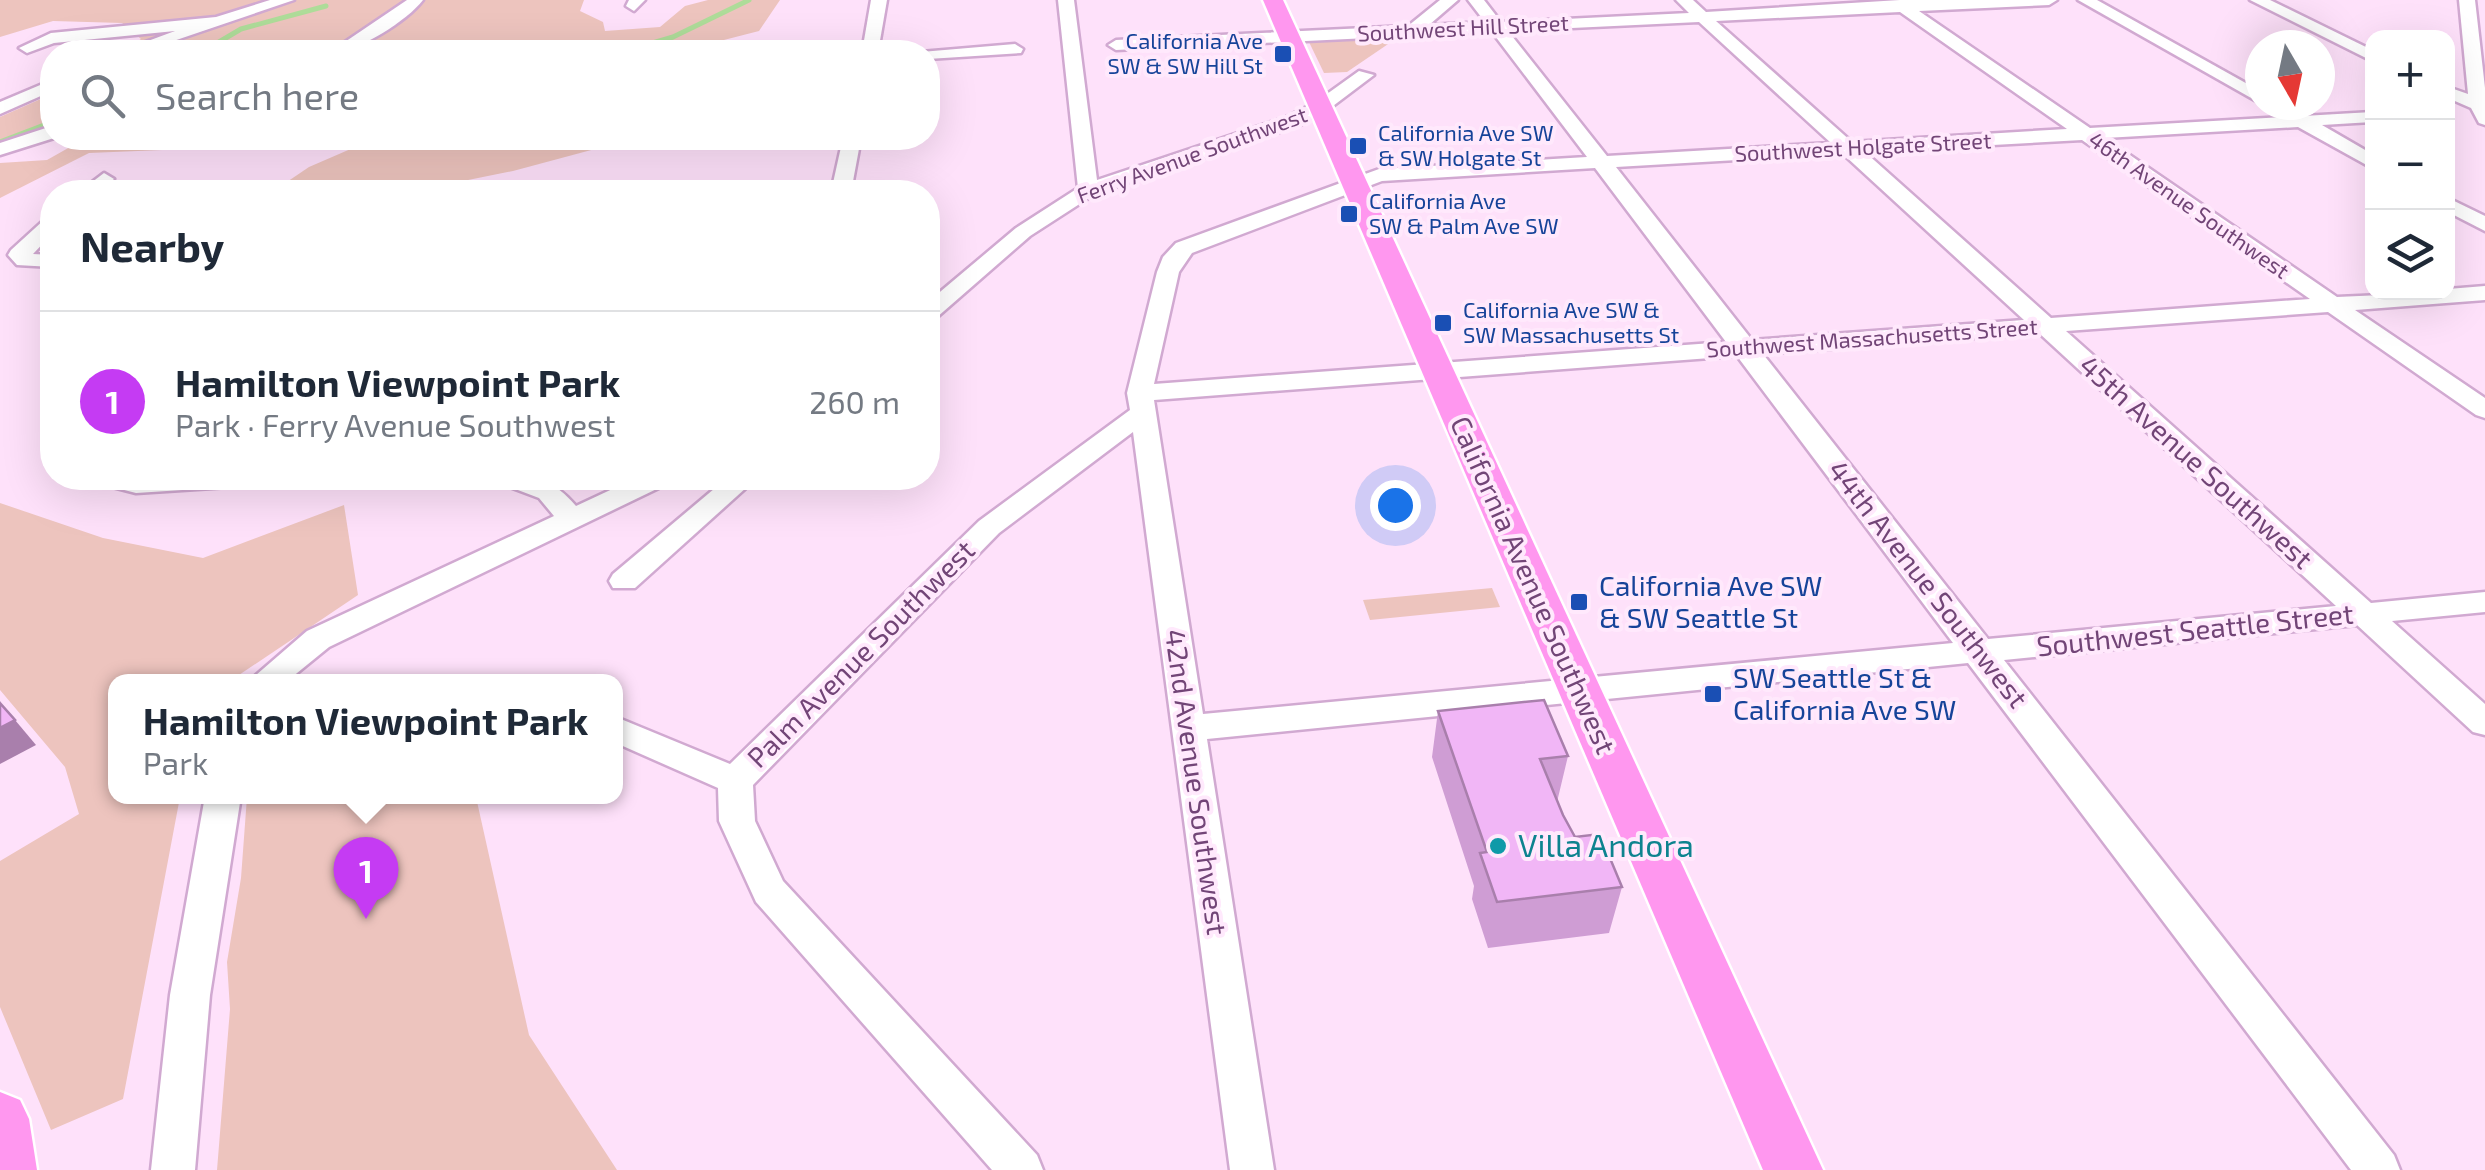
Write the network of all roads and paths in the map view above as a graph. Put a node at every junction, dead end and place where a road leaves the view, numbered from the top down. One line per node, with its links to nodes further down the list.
1 (286, 0): 14 (street)
2 (416, 0): 20 (street)
3 (879, 0): 21 (street)
4 (1066, 0): 47 (street)
5 (1273, 0): 17 (main road, California Avenue Southwest)
6 (1450, 0): 16 (street)
7 (1476, 0): 15 (street, 44th Avenue Southwest)
8 (2049, 0): 12 (street, Southwest Hill Street)
9 (2086, 0): 29 (street)
10 (2258, 0): 27 (street)
11 (2467, 0): 34 (street)
12 (1898, 4): 13 (street, Southwest Hill Street); 38 (street, 46th Avenue Southwest)
13 (1694, 8): 15 (street, Southwest Hill Street); 40 (street, 45th Avenue Southwest)
14 (215, 22): 18 (street); 19 (street)
15 (1497, 26): 16 (street, Southwest Hill Street); 44 (street, 44th Avenue Southwest)
16 (1413, 30): 17 (street, Southwest Hill Street)
17 (1290, 36): 23 (street, Southwest Hill Street); 32 (main road, California Avenue Southwest)
18 (46, 40)
19 (162, 40)
20 (354, 40)
21 (872, 40)
22 (40, 43): 24 (street)
23 (1116, 45)
24 (27, 48)
25 (1015, 50): 26 (street)
26 (940, 53)
27 (2365, 53)
28 (1365, 75): 32 (street, Ferry Avenue Southwest)
29 (2245, 90)
30 (40, 91): 33 (street)
31 (2455, 96): 34 (street)
32 (1319, 108): 46 (main road, California Avenue Southwest); 47 (street, Ferry Avenue Southwest)
33 (0, 109)
34 (2482, 112)
35 (2365, 117): 37 (street, Southwest Holgate Street)
36 (2298, 120): 37 (street)
37 (2301, 122): 38 (street, Southwest Holgate Street); 43 (street)
38 (2086, 134): 40 (street, Southwest Holgate Street); 54 (street, 46th Avenue Southwest)
39 (40, 136): 41 (street)
40 (1848, 148): 44 (street, Southwest Holgate Street); 55 (street, 45th Avenue Southwest)
41 (0, 149)
42 (849, 150): 45 (street)
43 (2365, 158)
44 (1602, 163): 46 (street, Southwest Holgate Street); 56 (street, 44th Avenue Southwest)
45 (843, 180)
46 (1354, 183): 57 (main road, California Avenue Southwest); 58 (street)
47 (1088, 190): 53 (street, Ferry Avenue Southwest)
48 (2455, 208): 49 (street)
49 (2485, 224)
50 (40, 234): 51 (street)
51 (40, 261)
52 (2485, 294): 54 (street, Southwest Massachusetts Street)
53 (940, 303)
54 (2332, 305): 55 (street, Southwest Massachusetts Street); 59 (street, 46th Avenue Southwest)
55 (2045, 326): 56 (street, Southwest Massachusetts Street); 66 (street, 45th Avenue Southwest)
56 (1746, 348): 57 (street, Southwest Massachusetts Street); 67 (street, 44th Avenue Southwest)
57 (1437, 370): 58 (street, Southwest Massachusetts Street); 69 (main road, California Avenue Southwest)
58 (1141, 403): 71 (street, 42nd Avenue Southwest); 73 (street, Palm Avenue Southwest)
59 (2485, 410)
60 (544, 490): 63 (street)
61 (631, 490): 63 (street)
62 (729, 490): 64 (street)
63 (570, 518): 68 (street)
64 (624, 582)
65 (2485, 602): 66 (street, Southwest Seattle Street)
66 (2364, 614): 67 (street, Southwest Seattle Street); 70 (street, 45th Avenue Southwest)
67 (1980, 651): 69 (street, Southwest Seattle Street); 81 (street, 44th Avenue Southwest)
68 (274, 674)
69 (1580, 690): 71 (street, Southwest Seattle Street); 80 (main road, California Avenue Southwest)
70 (2485, 723)
71 (1189, 728): 79 (street, 42nd Avenue Southwest)
72 (623, 732): 73 (street)
73 (735, 780): 78 (street, Palm Avenue Southwest)
74 (223, 804): 77 (street)
75 (0, 1119): 76 (main road)
76 (7, 1170)
77 (173, 1170)
78 (1021, 1170)
79 (1252, 1170)
80 (1793, 1170)
81 (2378, 1170)

